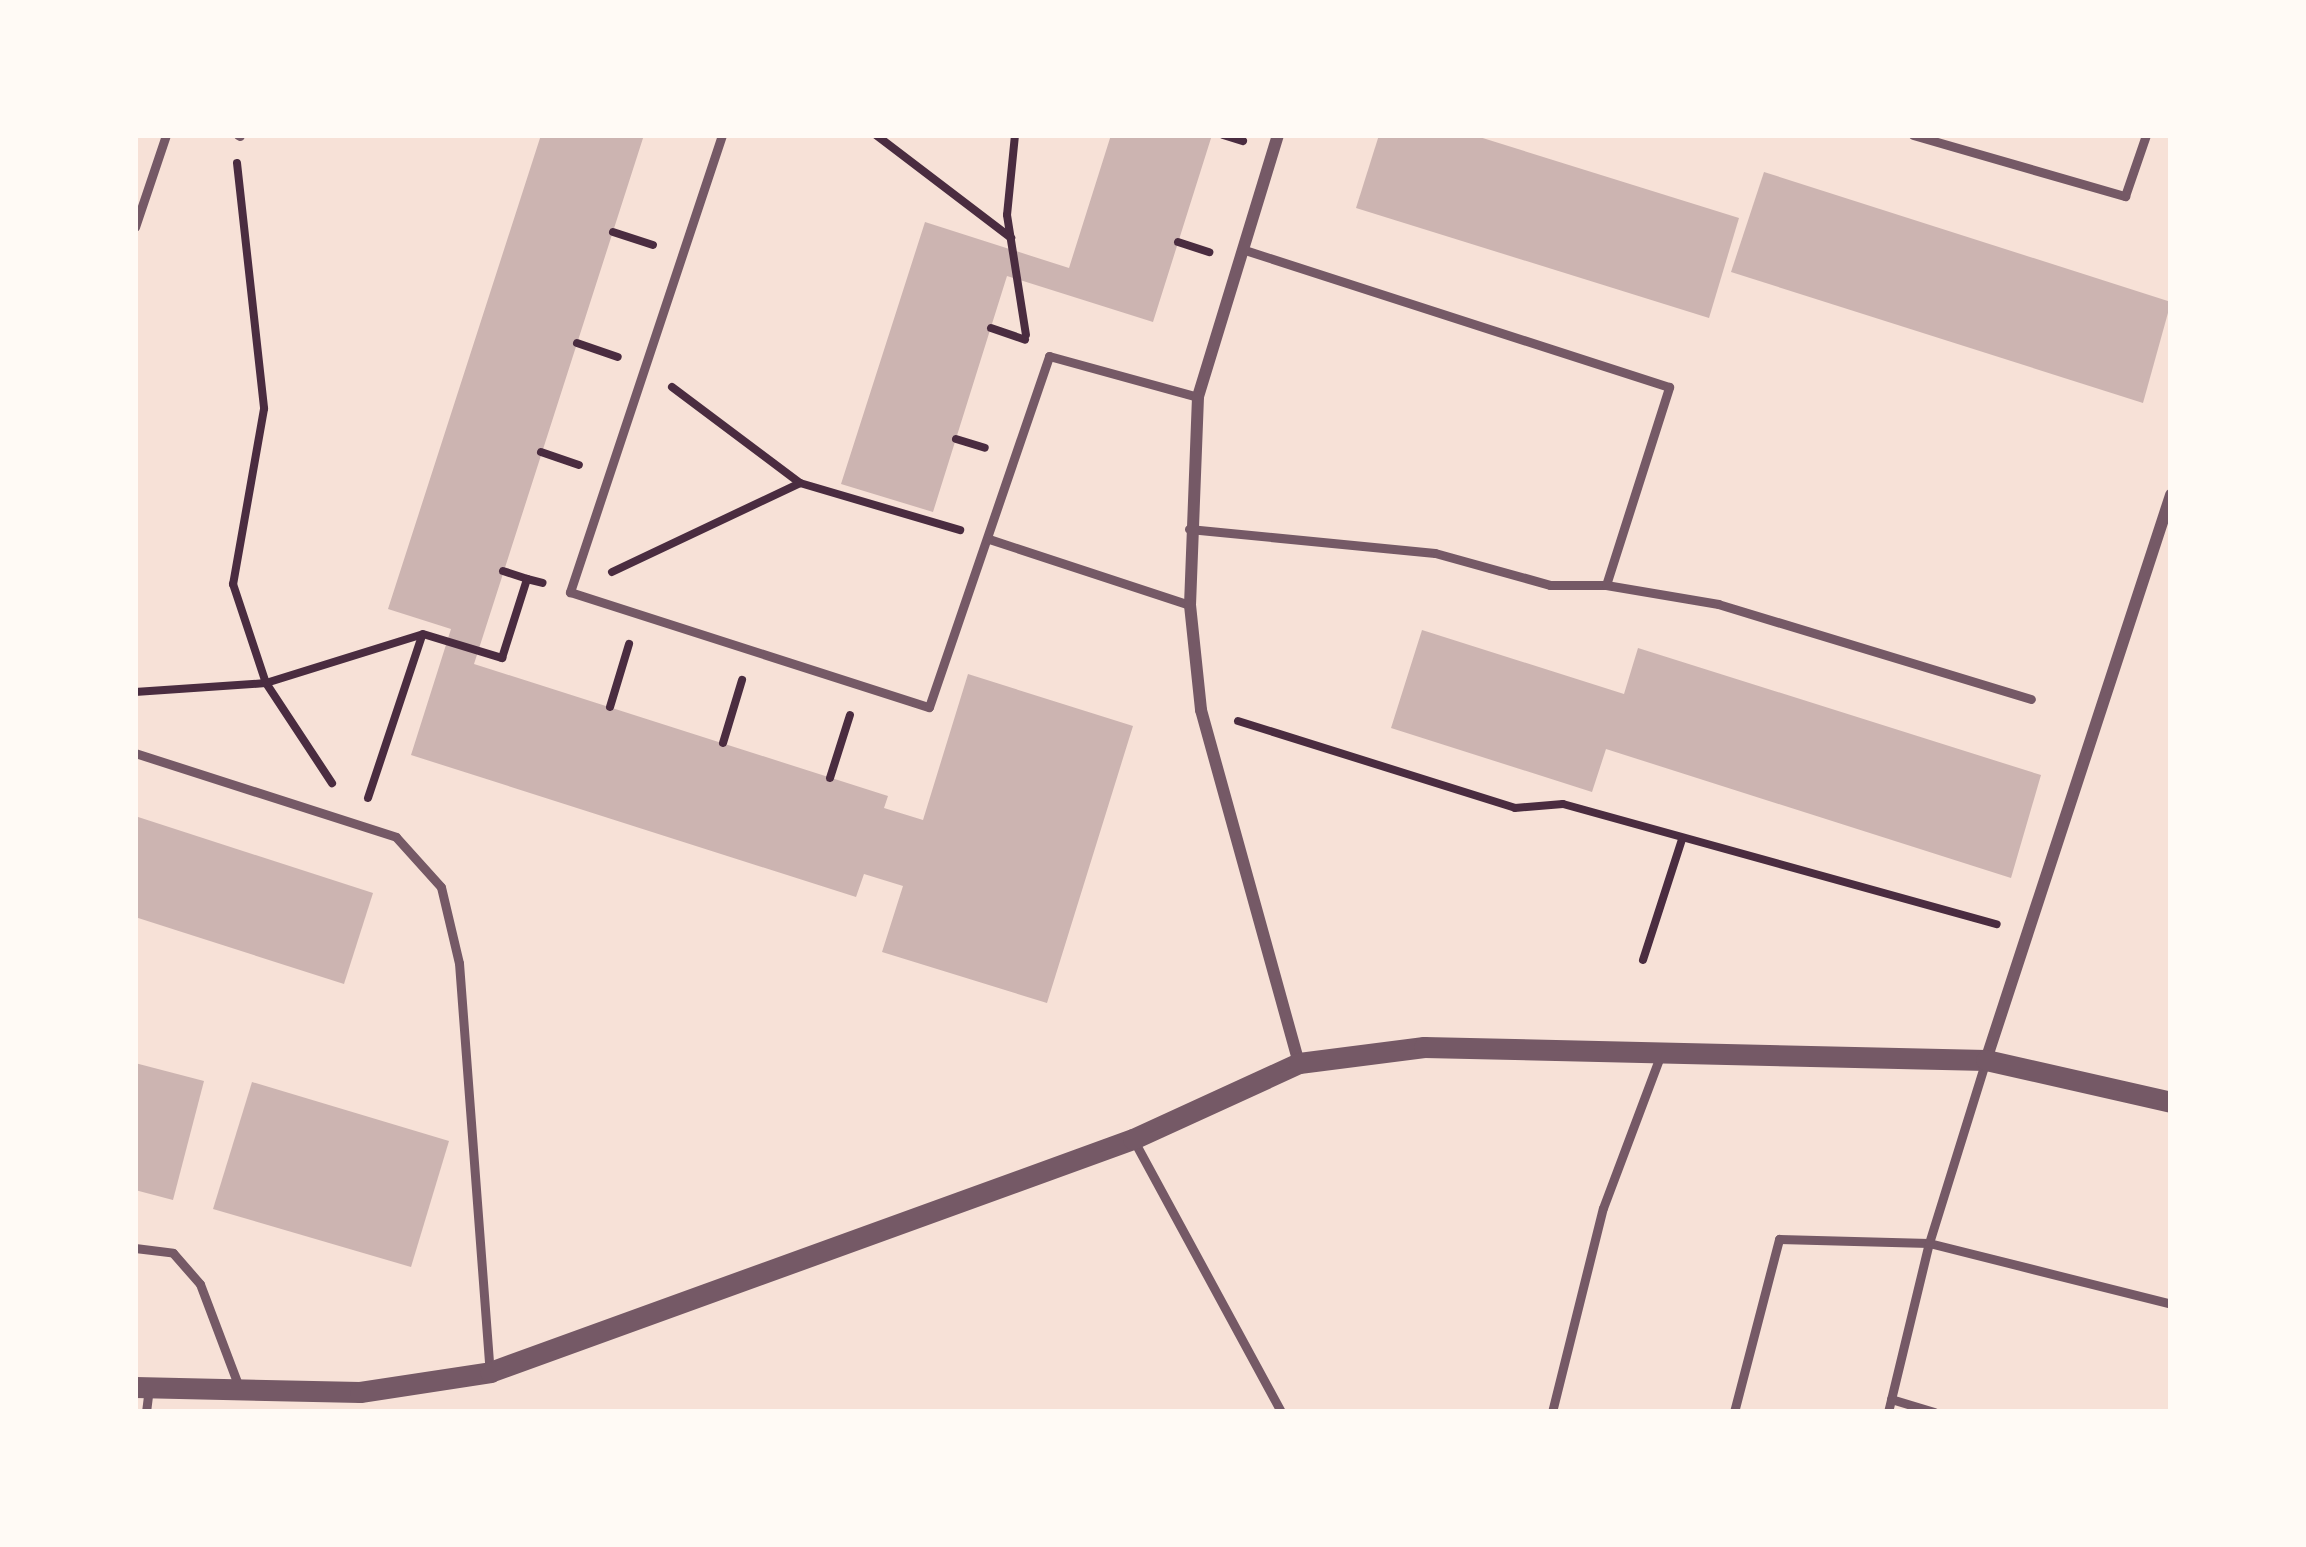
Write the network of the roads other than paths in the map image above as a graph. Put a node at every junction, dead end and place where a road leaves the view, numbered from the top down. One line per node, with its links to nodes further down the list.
1 (166, 135): 6 (lane)
2 (722, 135): 11 (lane)
3 (1278, 135): 7 (street)
4 (1913, 135): 5 (lane)
5 (2146, 135)
6 (135, 227)
7 (1242, 249): 8 (street); 12 (lane)
8 (1198, 397): 10 (street); 11 (lane)
9 (2171, 496): 17 (street)
10 (1189, 529): 12 (lane); 13 (street)
11 (989, 539): 13 (lane)
12 (1606, 585): 14 (lane)
13 (1190, 605): 18 (street)
14 (2031, 699)
15 (135, 753): 24 (lane)
16 (1662, 1049): 17 (street); 18 (street); 30 (lane)
17 (1985, 1060): 19 (street); 21 (lane)
18 (1299, 1063): 20 (street)
19 (2171, 1102)
20 (1133, 1139): 24 (street); 29 (lane)
21 (1929, 1244): 23 (lane); 27 (lane); 31 (lane)
22 (135, 1248): 25 (lane)
23 (2171, 1304)
24 (490, 1372): 28 (street)
25 (241, 1390): 26 (street); 28 (street)
26 (143, 1396)
27 (1891, 1399): 32 (lane); 33 (lane)
28 (361, 1402)
29 (1281, 1412)
30 (1552, 1412)
31 (1734, 1412)
32 (1888, 1412)
33 (1934, 1412)

